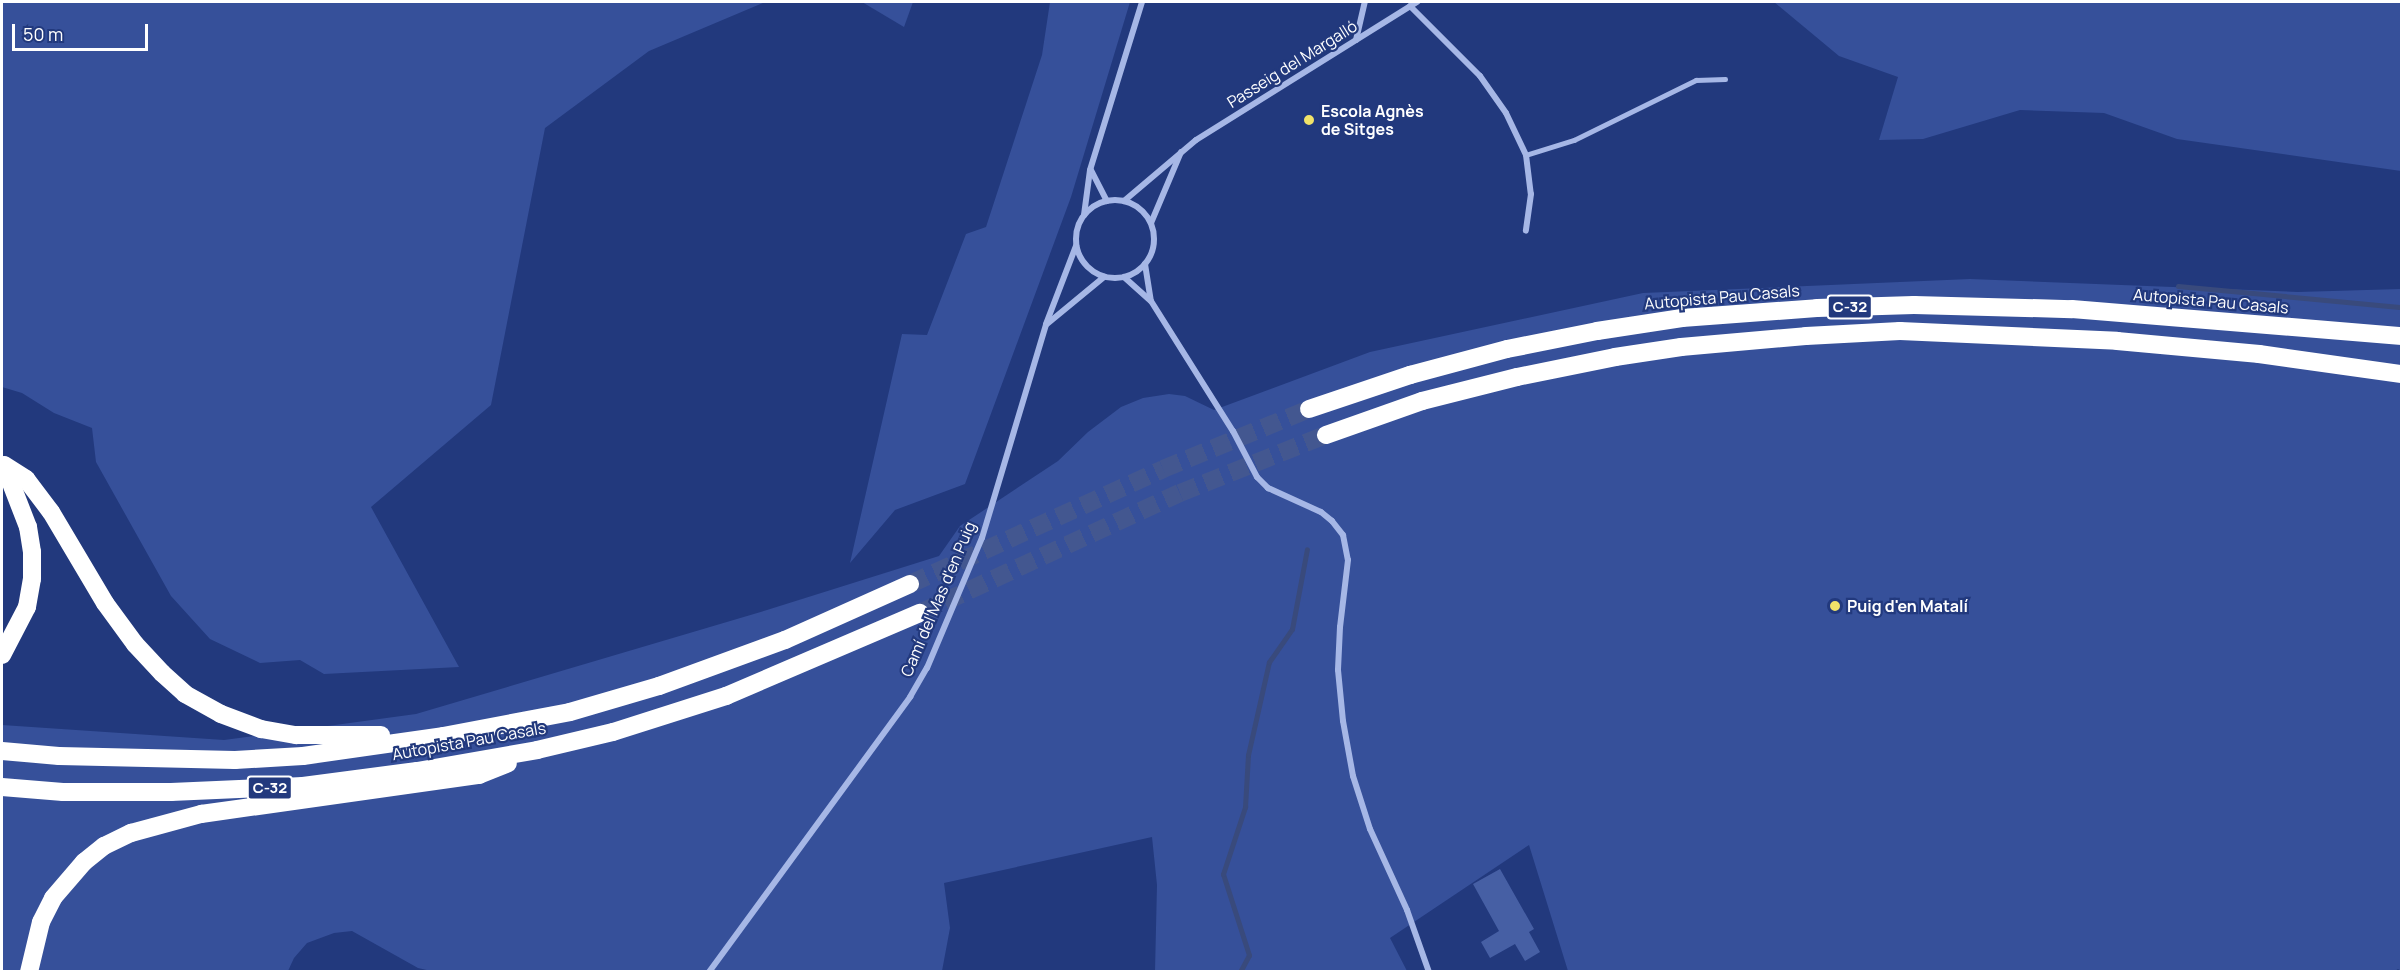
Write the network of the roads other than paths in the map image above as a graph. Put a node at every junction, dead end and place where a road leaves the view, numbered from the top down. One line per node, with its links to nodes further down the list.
1 (1142, 2): 9 (street)
2 (1365, 2): 5 (street)
3 (1417, 2): 4 (street, Passeig del Margalló)
4 (1410, 6): 5 (street, Passeig del Margalló); 8 (street)
5 (1356, 40): 7 (street, Passeig del Margalló)
6 (1725, 79): 8 (lane)
7 (1182, 151): 11 (street, Passeig del Margalló); 13 (street)
8 (1526, 155): 14 (street)
9 (1090, 170): 10 (street); 12 (street)
10 (1107, 201): 11 (street); 12 (street)
11 (1124, 201): 13 (street)
12 (1084, 215): 15 (street)
13 (1151, 223): 16 (street)
14 (1526, 231)
15 (1076, 246): 17 (street); 20 (street, Camí del Mas d'en Puig)
16 (1145, 264): 18 (street); 19 (street)
17 (1104, 277): 18 (street); 20 (street)
18 (1124, 277): 19 (street)
19 (1151, 301): 34 (street)
20 (1046, 324): 33 (street, Camí del Mas d'en Puig)
21 (2402, 336): 23 (highway, Autopista Pau Casals / C-32)
22 (2402, 374): 24 (highway, C-32)
23 (1309, 409)
24 (1326, 435)
25 (910, 584): 28 (highway, Autopista Pau Casals / C-32)
26 (920, 613): 29 (highway, Autopista Pau Casals / C-32)
27 (2, 655): 28 (highway)
28 (443, 736): 30 (highway, Autopista Pau Casals / C-32)
29 (537, 750): 31 (highway, Autopista Pau Casals / C-32); 32 (highway)
30 (2, 751)
31 (2, 787)
32 (29, 972)
33 (709, 972)
34 (1429, 972)

